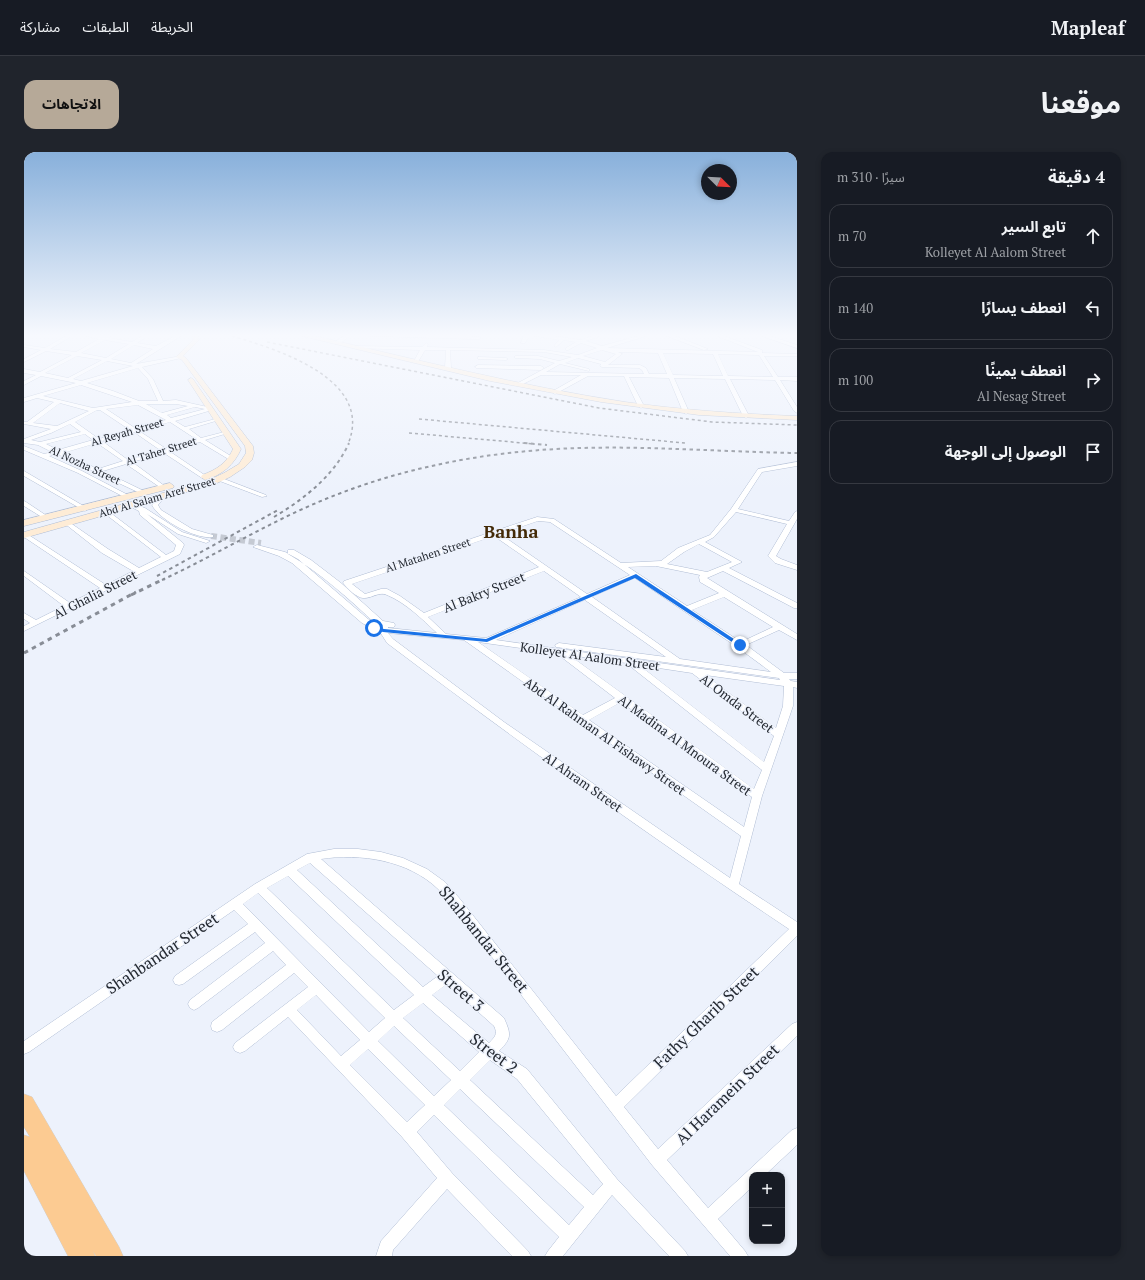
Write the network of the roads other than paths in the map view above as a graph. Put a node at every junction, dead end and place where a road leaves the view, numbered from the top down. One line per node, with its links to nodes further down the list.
1 (64, 388): 14 (street)
2 (97, 388): 18 (street)
3 (154, 388): 17 (street)
4 (196, 388): 25 (main road)
5 (206, 388): 19 (main road)
6 (535, 388): 12 (main road)
7 (563, 388): 12 (street)
8 (632, 388): 21 (street)
9 (676, 388): 27 (street)
10 (732, 388): 29 (street)
11 (782, 388): 24 (street)
12 (555, 392): 21 (main road)
13 (24, 394): 14 (street)
14 (36, 396): 15 (street); 16 (street)
15 (24, 400)
16 (58, 402): 23 (street); 33 (street)
17 (161, 402): 18 (street); 20 (street)
18 (139, 403): 22 (street); 28 (street)
19 (218, 403): 25 (main road); 26 (main road)
20 (198, 405): 25 (street); 28 (street)
21 (641, 406): 27 (main road)
22 (101, 408): 23 (street); 36 (street)
23 (93, 410): 32 (street)
24 (797, 410)
25 (211, 411): 26 (main road); 31 (street, Al Reyah Street); 35 (street); 38 (main road)
26 (223, 411): 49 (main road)
27 (686, 412): 29 (main road)
28 (162, 415): 31 (street)
29 (746, 416): 30 (main road)
30 (797, 418)
31 (169, 420): 35 (street); 36 (street, Al Reyah Street)
32 (70, 421): 34 (street); 37 (street)
33 (26, 423): 34 (street)
34 (58, 428): 41 (street)
35 (183, 429): 40 (street)
36 (133, 430): 39 (street, Al Reyah Street); 44 (street)
37 (86, 432): 39 (street); 42 (street)
38 (226, 432): 40 (street, Al Taher Street); 47 (main road)
39 (97, 440): 45 (street, Al Reyah Street); 48 (street)
40 (200, 440): 44 (street, Al Taher Street); 47 (street)
41 (24, 441): 42 (street, Al Nozha Street)
42 (40, 444): 45 (street, Al Nozha Street)
43 (24, 448): 46 (street, Al Nozha Street)
44 (163, 451): 48 (street, Al Taher Street); 54 (street)
45 (57, 452): 46 (street, Al Reyah Street); 51 (street, Al Nozha Street)
46 (44, 456): 59 (street, Al Nozha Street)
47 (231, 460): 49 (main road); 53 (main road, Abd Al Salam Aref Street)
48 (126, 462): 51 (street, Al Taher Street); 55 (street)
49 (244, 464): 53 (main road, Abd Al Salam Aref Street)
50 (797, 464): 63 (street)
51 (97, 471): 56 (street, Al Nozha Street)
52 (24, 473): 61 (street)
53 (221, 476): 54 (main road, Abd Al Salam Aref Street); 57 (street); 58 (main road, Abd Al Salam Aref Street)
54 (204, 477): 55 (main road, Abd Al Salam Aref Street)
55 (164, 488): 56 (main road, Abd Al Salam Aref Street)
56 (144, 493): 59 (main road, Abd Al Salam Aref Street)
57 (264, 496)
58 (162, 497): 59 (main road, Abd Al Salam Aref Street); 62 (street, Al Nozha Street)
59 (129, 501): 61 (main road, Abd Al Salam Aref Street); 62 (street, Al Nozha Street); 64 (main road, Abd Al Salam Aref Street)
60 (24, 503): 66 (street)
61 (85, 509): 66 (main road, Abd Al Salam Aref Street)
62 (143, 509): 75 (street, Al Ghalia Street)
63 (734, 510): 67 (street); 73 (street)
64 (106, 512): 69 (main road, Abd Al Salam Aref Street); 75 (street)
65 (797, 513): 67 (street)
66 (47, 518): 68 (main road, Abd Al Salam Aref Street)
67 (791, 522): 79 (street)
68 (24, 523)
69 (67, 523): 70 (main road); 72 (main road, Abd Al Salam Aref Street); 81 (street)
70 (24, 530)
71 (495, 533): 77 (street, Al Matahen Street); 78 (street); 92 (street, Al Matahen Street)
72 (24, 534): 85 (street)
73 (700, 542): 76 (street); 80 (street)
74 (259, 545): 95 (street)
75 (166, 558): 81 (street, Al Ghalia Street)
76 (659, 564): 77 (street); 84 (street)
77 (621, 565): 83 (street)
78 (544, 568): 87 (street); 92 (street, Al Bakry Street)
79 (797, 568)
80 (725, 569): 84 (street); 89 (street)
81 (138, 572): 85 (street, Al Ghalia Street)
82 (24, 573): 88 (street)
83 (636, 576): 87 (street); 90 (street)
84 (706, 576): 86 (street)
85 (106, 588): 88 (street, Al Ghalia Street)
86 (724, 594): 90 (street); 94 (street)
87 (585, 596): 98 (street); 105 (street)
88 (70, 606): 93 (street, Al Ghalia Street)
89 (797, 606)
90 (687, 609): 102 (street)
91 (24, 615): 93 (street)
92 (423, 616): 97 (street)
93 (36, 623): 96 (street, Al Ghalia Street)
94 (780, 627): 100 (street); 102 (street)
95 (384, 628): 97 (street, Kolleyet Al Aalom Street); 118 (street, Al Ahram Street)
96 (24, 630)
97 (441, 632): 98 (street, Kolleyet Al Aalom Street); 99 (street, Kolleyet Al Aalom Street)
98 (495, 636): 101 (street); 105 (street, Kolleyet Al Aalom Street)
99 (465, 638): 101 (street, Kolleyet Al Aalom Street); 111 (street, Abd Al Rahman Al Fishawy Street)
100 (797, 638)
101 (487, 641): 103 (street, Kolleyet Al Aalom Street)
102 (740, 645): 107 (street)
103 (558, 651): 104 (street, Kolleyet Al Aalom Street); 110 (street, Al Madina Al Mnoura Street)
104 (627, 661): 106 (street, Kolleyet Al Aalom Street); 113 (street)
105 (678, 662): 107 (street, Kolleyet Al Aalom Street)
106 (695, 672): 109 (street, Kolleyet Al Aalom Street); 112 (street, Al Omda Street)
107 (782, 676): 108 (street, Kolleyet Al Aalom Street); 109 (street)
108 (797, 676)
109 (792, 685): 112 (street)
110 (621, 698): 111 (street); 114 (street, Al Madina Al Mnoura Street)
111 (582, 720): 115 (street, Abd Al Rahman Al Fishawy Street)
112 (780, 735): 113 (street)
113 (766, 768): 114 (street)
114 (757, 796): 115 (street, Al Madina Al Mnoura Street)
115 (746, 834): 118 (street, Al Madina Al Mnoura Street)
116 (311, 857): 117 (street, Shahbandar Street); 125 (street, Street 3); 141 (street, Shahbandar Street)
117 (288, 869): 119 (street, Shahbandar Street); 128 (street, Street 2)
118 (733, 886): 122 (street, Al Ahram Street)
119 (259, 887): 120 (street, Shahbandar Street); 131 (street)
120 (235, 903): 121 (street); 136 (street, Shahbandar Street)
121 (256, 926): 123 (street); 126 (street)
122 (797, 928): 141 (street, Fathy Gharib Street)
123 (273, 944): 124 (street); 129 (street)
124 (294, 966): 127 (street); 132 (street)
125 (446, 977): 128 (street); 137 (street, Street 3)
126 (179, 980)
127 (316, 988): 130 (street); 134 (street)
128 (424, 996): 131 (street); 137 (street, Street 2)
129 (194, 1004)
130 (289, 1010): 135 (street); 138 (street)
131 (394, 1018): 134 (street); 139 (street)
132 (217, 1026)
133 (797, 1028): 146 (street, Al Haramein Street)
134 (369, 1040): 138 (street); 142 (street)
135 (240, 1047)
136 (24, 1048)
137 (489, 1052): 139 (street, Street 3); 150 (street, Street 2)
138 (341, 1065): 143 (street)
139 (461, 1080): 142 (street, Street 3); 151 (street)
140 (24, 1105): 155 (highway)
141 (615, 1106): 146 (street, Shahbandar Street)
142 (434, 1107): 143 (street, Street 3); 153 (street)
143 (407, 1132): 148 (street)
144 (797, 1135): 147 (street)
145 (24, 1147): 154 (highway)
146 (657, 1160): 152 (street, Shahbandar Street)
147 (757, 1172)
148 (447, 1178): 156 (street); 157 (street)
149 (749, 1180): 152 (street)
150 (612, 1184): 151 (street); 159 (street, Street 2)
151 (594, 1206): 153 (street)
152 (708, 1219): 160 (street, Shahbandar Street)
153 (570, 1236): 158 (street)
154 (82, 1256)
155 (110, 1256)
156 (384, 1256)
157 (523, 1256)
158 (553, 1256)
159 (680, 1256)
160 (740, 1256)

